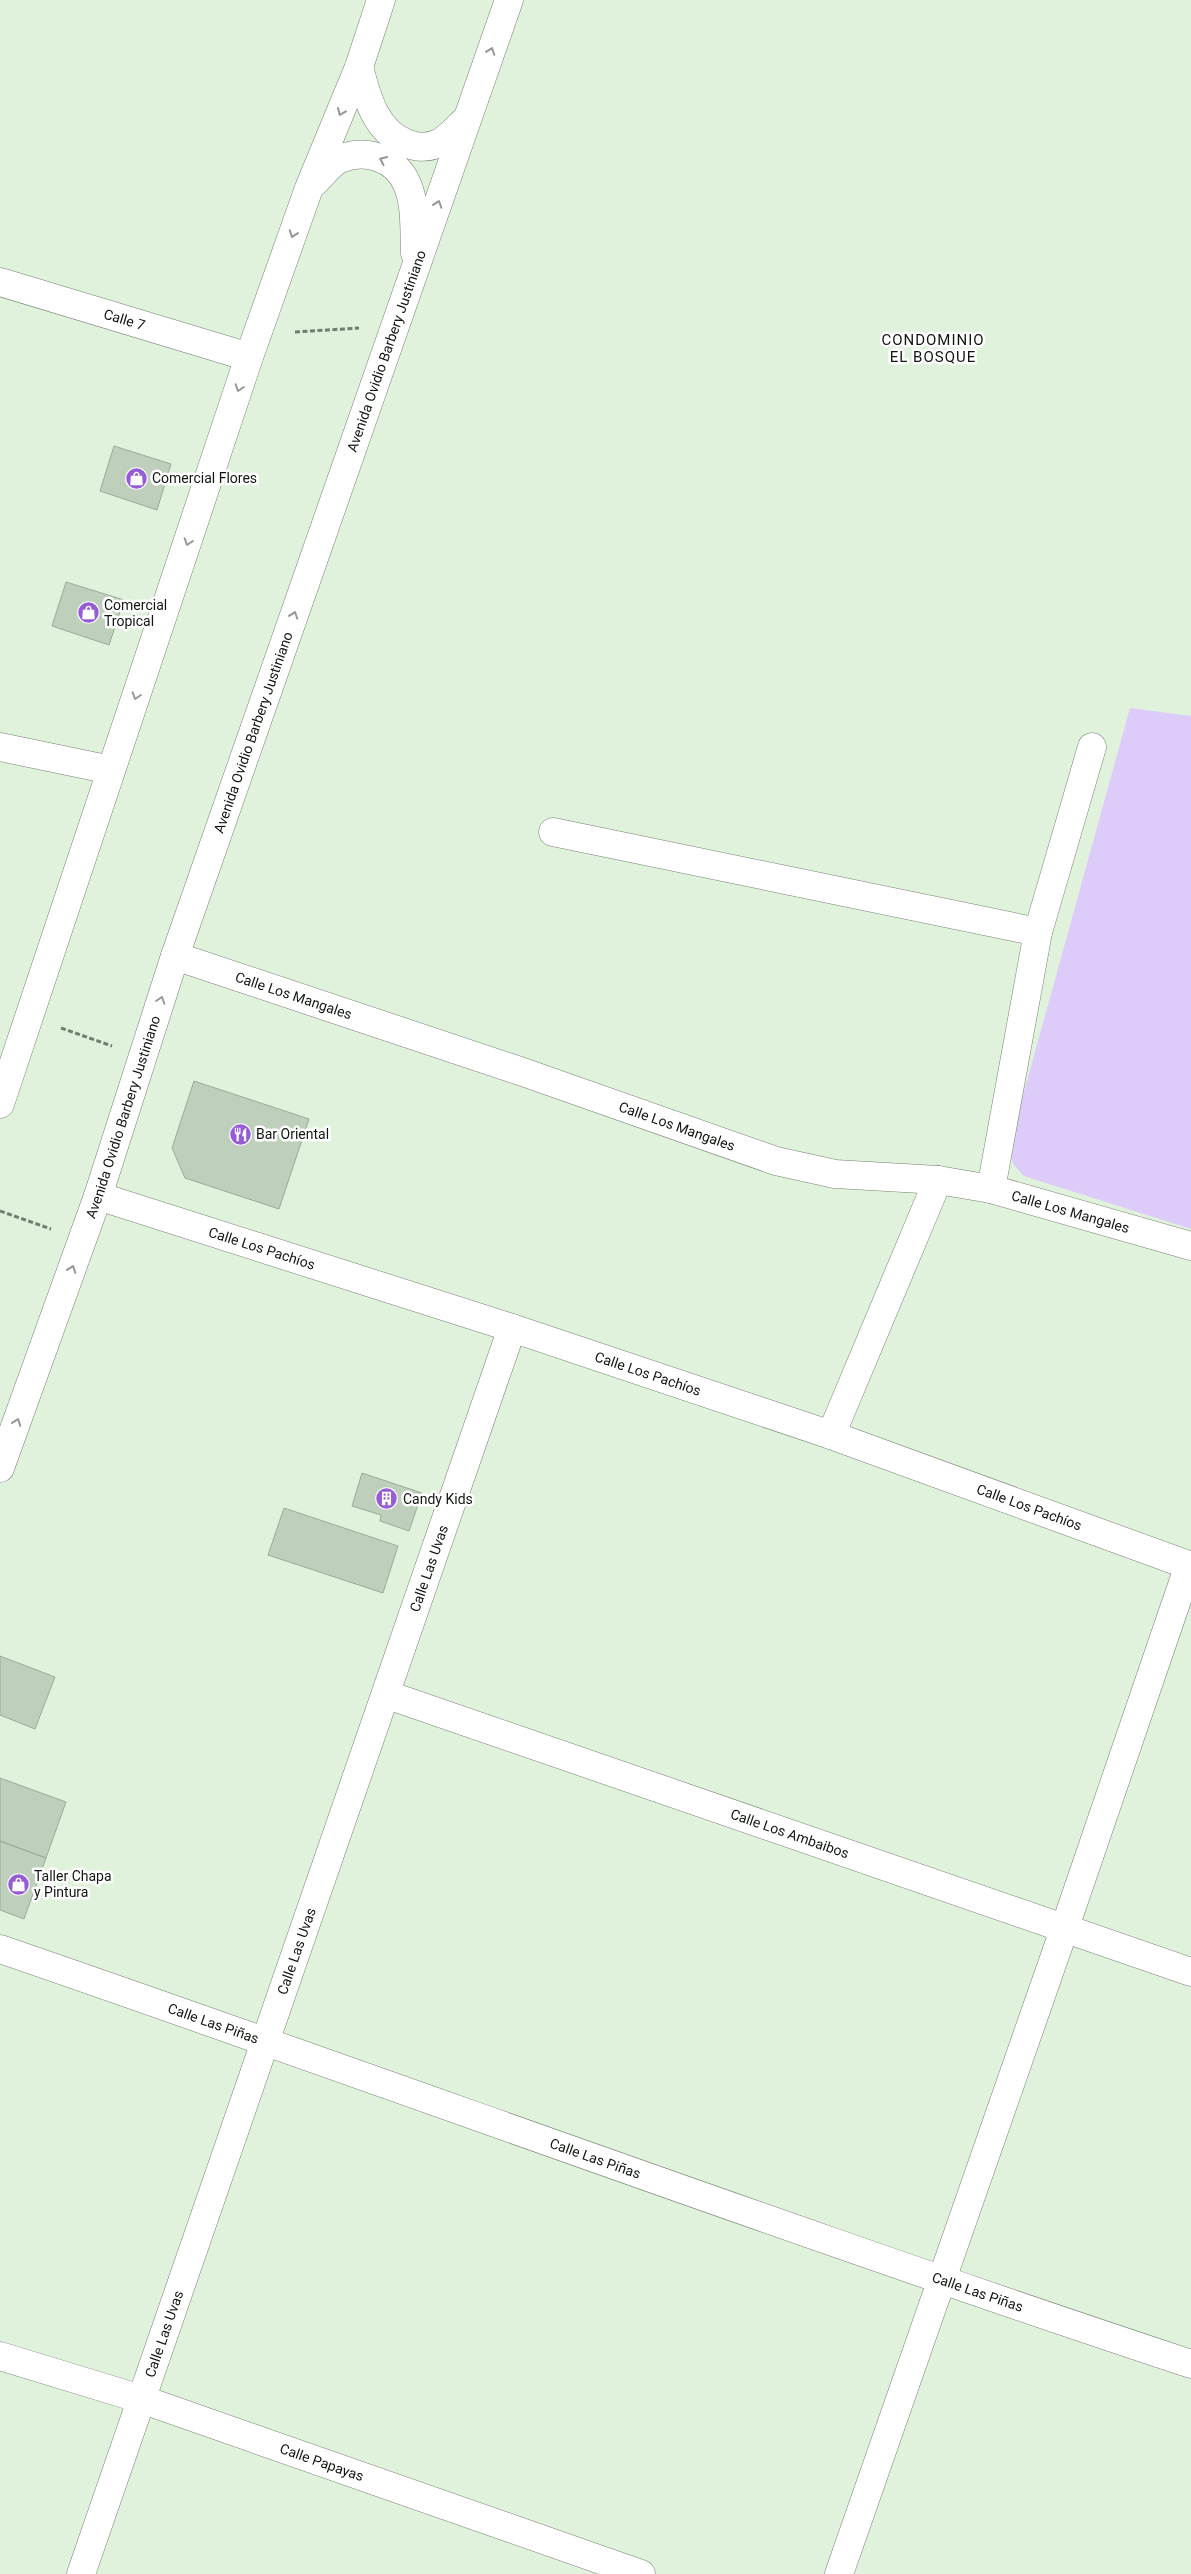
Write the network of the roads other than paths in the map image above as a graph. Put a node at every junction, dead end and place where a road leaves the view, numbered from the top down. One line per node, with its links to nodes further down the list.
1 (381, 0): 3 (street)
2 (509, 0): 4 (street, Avenida Ovidio Barbery Justiniano, one-way to 2)
3 (359, 67): 4 (street); 5 (street, one-way to 5)
4 (468, 118): 6 (street, Avenida Ovidio Barbery Justiniano, one-way to 4)
5 (309, 188): 6 (street, one-way to 5); 8 (street, one-way to 8)
6 (416, 267): 14 (street, Avenida Ovidio Barbery Justiniano, one-way to 6)
7 (0, 282): 8 (street, Calle 7)
8 (253, 346): 11 (street, one-way to 11)
9 (0, 747): 11 (street)
10 (1092, 748): 13 (street)
11 (112, 770): 15 (street)
12 (553, 832): 13 (street)
13 (1038, 932): 17 (street)
14 (175, 956): 16 (street, Calle Los Mangales); 18 (street, Avenida Ovidio Barbery Justiniano, one-way to 14)
15 (0, 1104)
16 (938, 1180): 17 (street, Calle Los Mangales); 21 (street)
17 (991, 1189): 19 (street, Calle Los Mangales)
18 (98, 1196): 20 (street, Calle Los Pachíos); 22 (street, Avenida Ovidio Barbery Justiniano, one-way to 18)
19 (1191, 1246)
20 (512, 1328): 21 (street, Calle Los Pachíos); 24 (street, Calle Las Uvas)
21 (831, 1435): 23 (street, Calle Los Pachíos)
22 (0, 1468)
23 (1190, 1566): 25 (street)
24 (388, 1695): 25 (street, Calle Los Ambaibos); 28 (street, Calle Las Uvas)
25 (1065, 1927): 27 (street, Calle Los Ambaibos); 29 (street)
26 (0, 1949): 28 (street, Calle Las Piñas)
27 (1191, 1972)
28 (267, 2041): 29 (street, Calle Las Piñas); 32 (street, Calle Las Uvas)
29 (941, 2281): 31 (street, Calle Las Piñas); 35 (street)
30 (0, 2356): 32 (street, Calle Papayas)
31 (1191, 2364)
32 (141, 2399): 33 (street, Calle Las Uvas); 34 (street, Calle Papayas)
33 (81, 2574)
34 (641, 2574)
35 (839, 2574)

